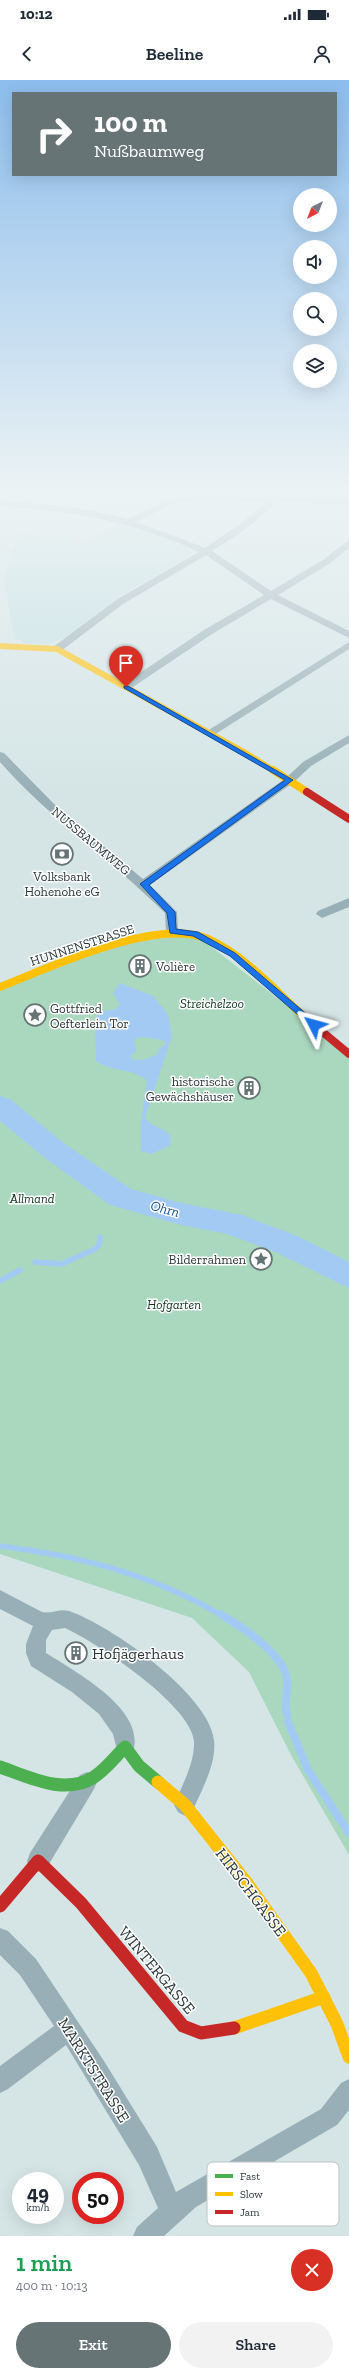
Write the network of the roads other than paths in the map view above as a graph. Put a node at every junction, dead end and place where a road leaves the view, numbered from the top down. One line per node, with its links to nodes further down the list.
1 (137, 591): 8 (street)
2 (263, 591): 4 (street)
3 (280, 591): 4 (street)
4 (271, 596): 5 (street); 9 (street)
5 (349, 635)
6 (349, 645): 10 (street)
7 (0, 646): 8 (street)
8 (57, 649): 9 (street)
9 (126, 687): 10 (street)
10 (210, 733): 13 (street)
11 (349, 738): 13 (street)
12 (0, 755): 15 (street, NUSSBAUMWEG)
13 (290, 780): 14 (street); 15 (street)
14 (349, 819)
15 (144, 884): 18 (street, NUSSBAUMWEG)
16 (349, 902): 17 (street)
17 (322, 914)
18 (172, 931): 19 (street, HUNNENSTRASSE); 20 (street)
19 (0, 987)
20 (349, 1054)
21 (0, 1599): 22 (street)
22 (47, 1622): 23 (street, HIRSCHGASSE); 26 (street)
23 (125, 1747): 25 (street); 26 (street, HIRSCHGASSE)
24 (0, 1767): 25 (street)
25 (88, 1781): 27 (street)
26 (185, 1805): 30 (street, HIRSCHGASSE)
27 (38, 1861): 28 (street); 30 (street, WINTERGASSE)
28 (0, 1906)
29 (0, 1939): 32 (street, MARKTSTRASSE)
30 (324, 1998): 31 (street, HIRSCHGASSE)
31 (343, 2019): 33 (street, HIRSCHGASSE)
32 (69, 2029): 34 (street); 38 (street, MARKTSTRASSE)
33 (349, 2057)
34 (0, 2081)
35 (349, 2092): 36 (street)
36 (248, 2162)
37 (207, 2186): 38 (street)
38 (172, 2212): 39 (street)
39 (152, 2234)

